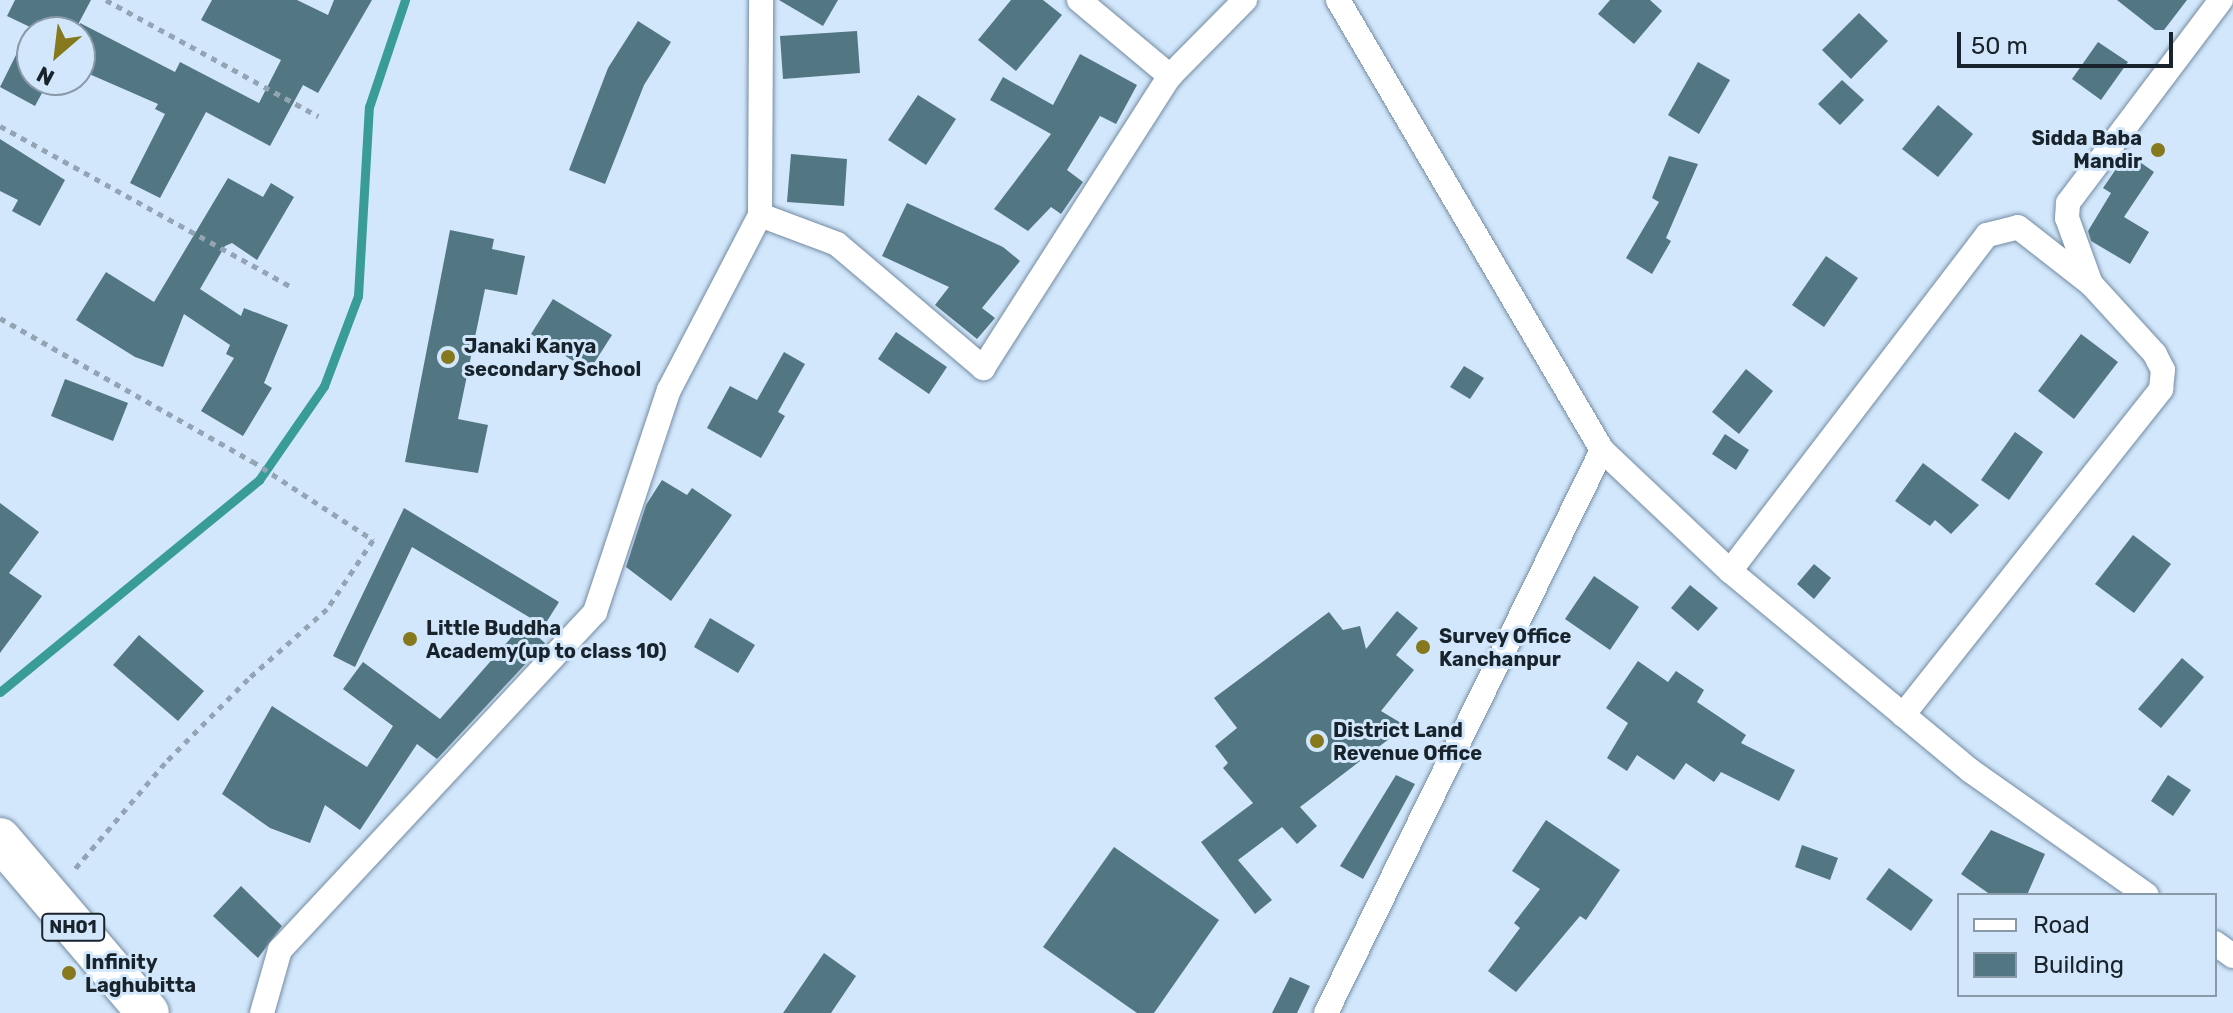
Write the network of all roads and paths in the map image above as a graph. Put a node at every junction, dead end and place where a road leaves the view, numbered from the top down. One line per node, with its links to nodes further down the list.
1 (106, 0): 8 (path)
2 (761, 0): 10 (street)
3 (1079, 0): 7 (street)
4 (1245, 0): 7 (street)
5 (1338, 0): 14 (street)
6 (2221, 0): 11 (street)
7 (1170, 76): 10 (street)
8 (318, 116)
9 (0, 126): 12 (path)
10 (760, 215): 21 (street)
11 (2091, 284): 15 (street); 16 (street)
12 (290, 286)
13 (0, 318): 19 (path)
14 (1602, 450): 15 (street); 22 (street)
15 (1730, 571): 16 (street)
16 (1903, 715): 18 (street)
17 (0, 839): 19 (highway, NH01)
18 (2144, 893)
19 (49, 899): 20 (highway, NH01)
20 (134, 1008)
21 (262, 1013)
22 (1326, 1013)

